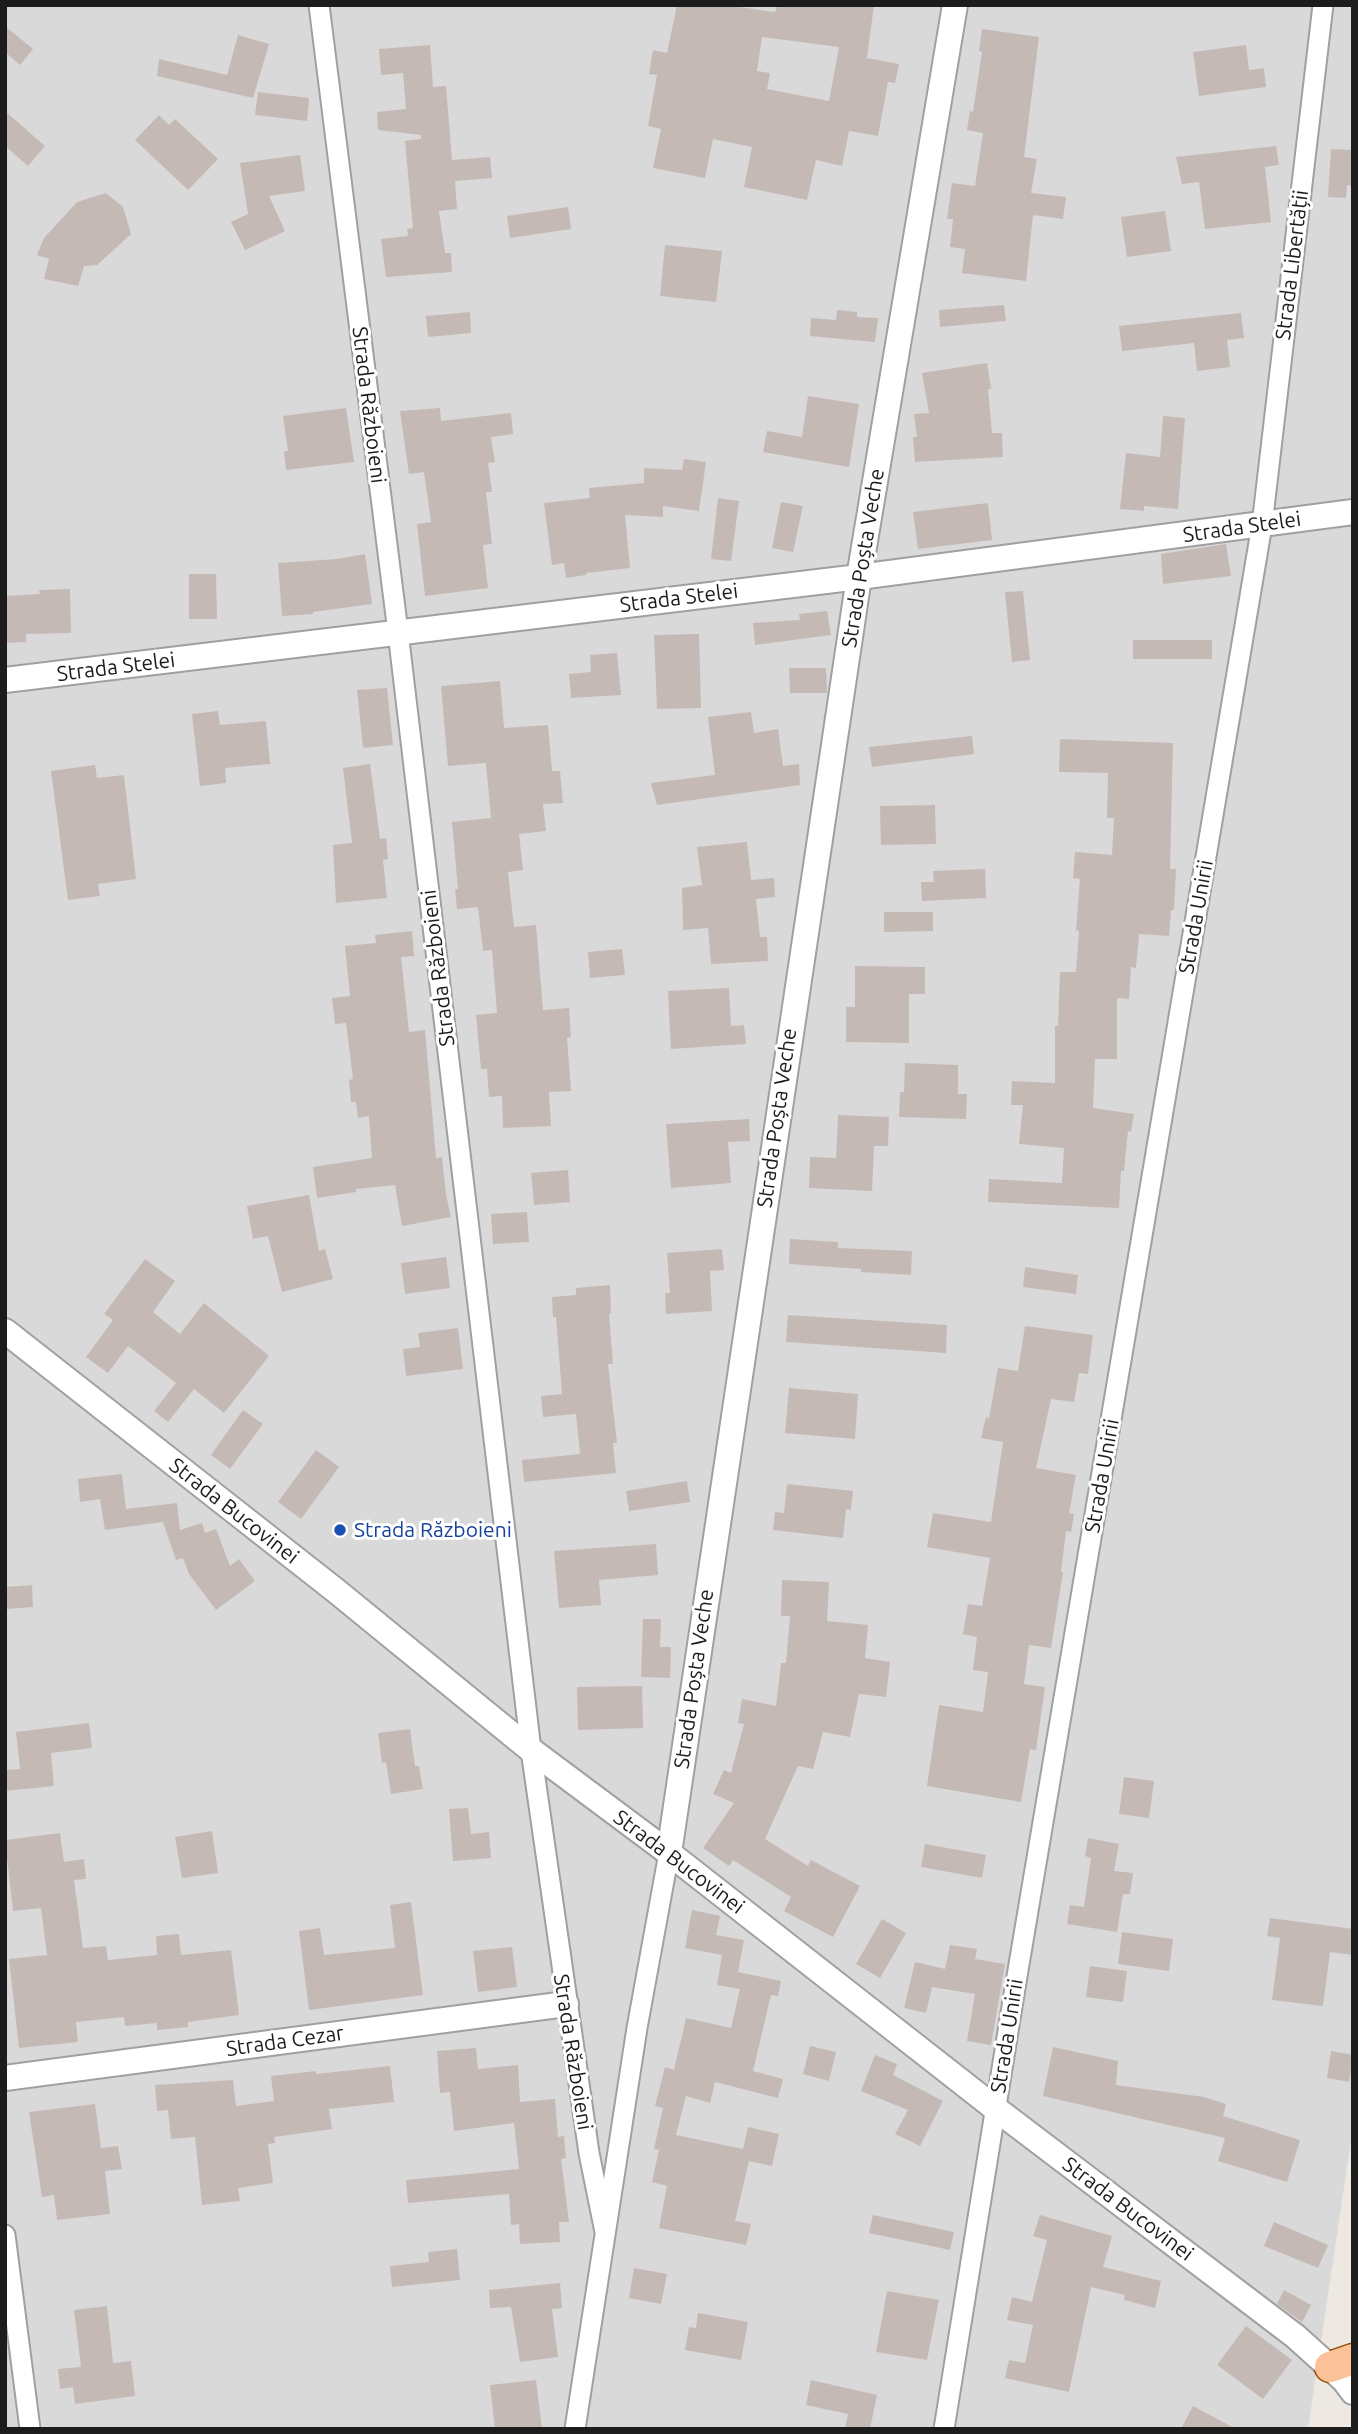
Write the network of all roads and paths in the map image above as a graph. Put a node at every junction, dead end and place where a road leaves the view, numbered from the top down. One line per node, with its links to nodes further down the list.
1 (319, 5): 7 (street, Strada Războieni)
2 (955, 5): 6 (street, Strada Poșta Veche)
3 (1323, 5): 5 (street, Strada Libertății)
4 (1353, 512): 5 (street, Strada Stelei)
5 (1262, 524): 6 (street, Strada Stelei); 14 (street, Strada Unirii)
6 (859, 577): 7 (street, Strada Stelei); 11 (street, Strada Poșta Veche)
7 (398, 632): 8 (street, Strada Stelei); 10 (street, Strada Războieni)
8 (5, 680)
9 (5, 1331): 10 (street, Strada Bucovinei)
10 (531, 1750): 11 (street, Strada Bucovinei); 12 (street, Strada Războieni)
11 (669, 1853): 14 (street, Strada Bucovinei); 15 (street, Strada Poșta Veche)
12 (566, 2004): 13 (street, Strada Cezar); 15 (street, Strada Războieni)
13 (5, 2078)
14 (996, 2109): 17 (street, Strada Bucovinei); 21 (street, Strada Unirii)
15 (605, 2232): 20 (street, Strada Războieni)
16 (5, 2235): 19 (street)
17 (1341, 2363): 18 (street, Strada Bucovinei)
18 (1353, 2392)
19 (30, 2429)
20 (575, 2429)
21 (944, 2429)

